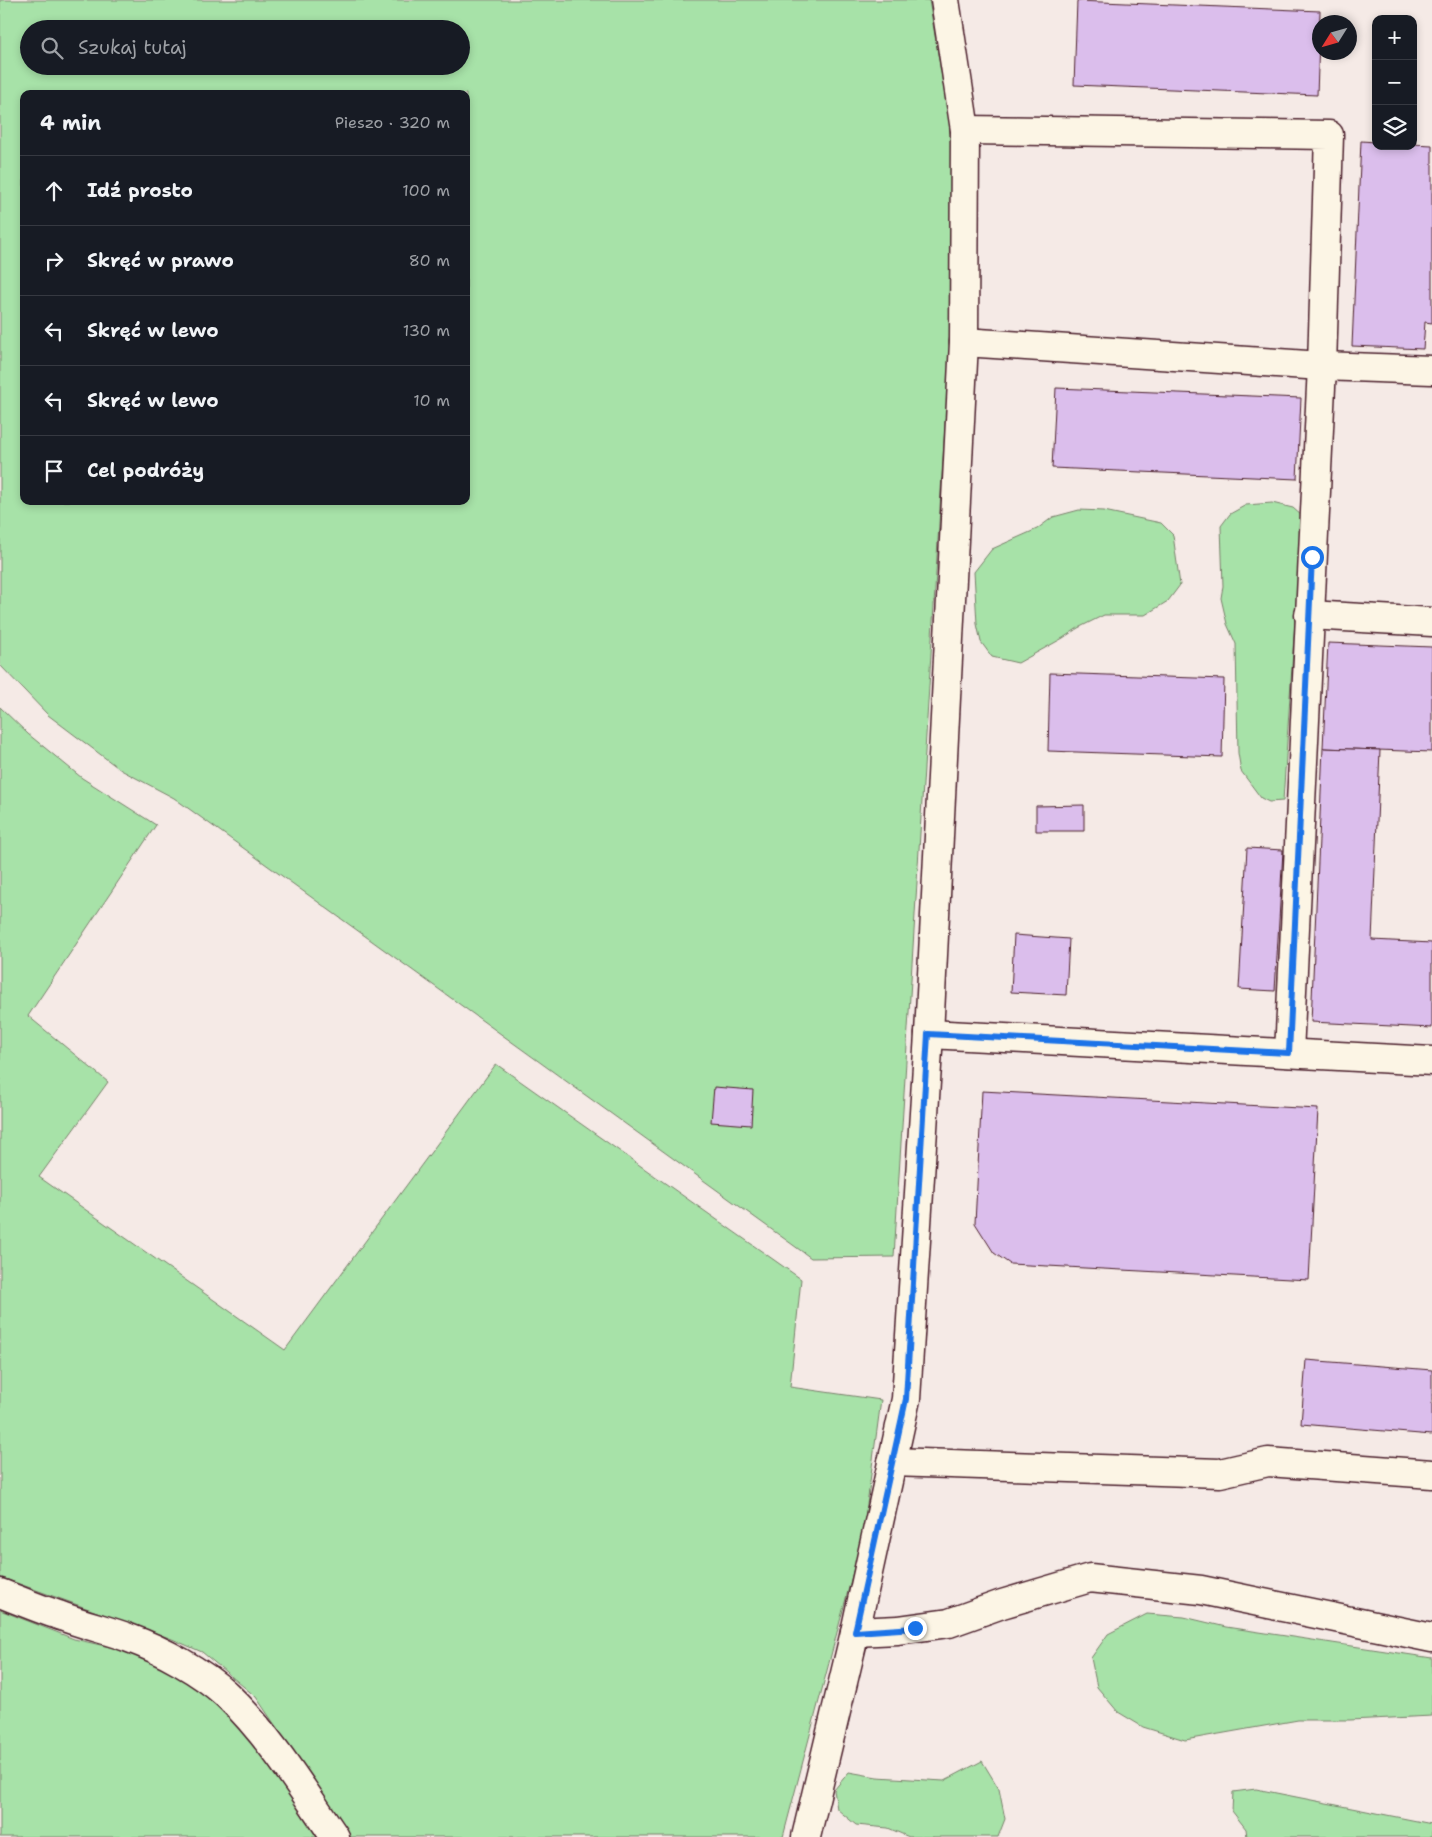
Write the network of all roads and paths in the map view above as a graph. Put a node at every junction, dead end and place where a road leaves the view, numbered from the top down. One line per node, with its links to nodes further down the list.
1 (945, 0): 2 (lane)
2 (964, 130): 3 (lane); 4 (lane)
3 (964, 342): 4 (lane); 8 (lane)
4 (1322, 366): 5 (lane); 6 (lane)
5 (1432, 370)
6 (1309, 615): 7 (lane); 9 (lane)
7 (1432, 622)
8 (928, 1034): 9 (lane); 11 (lane)
9 (1289, 1053): 10 (lane)
10 (1432, 1061)
11 (892, 1462): 12 (lane); 14 (lane)
12 (1432, 1474)
13 (0, 1593): 16 (lane)
14 (855, 1632): 15 (lane); 17 (lane)
15 (1432, 1638)
16 (335, 1837)
17 (806, 1837)

